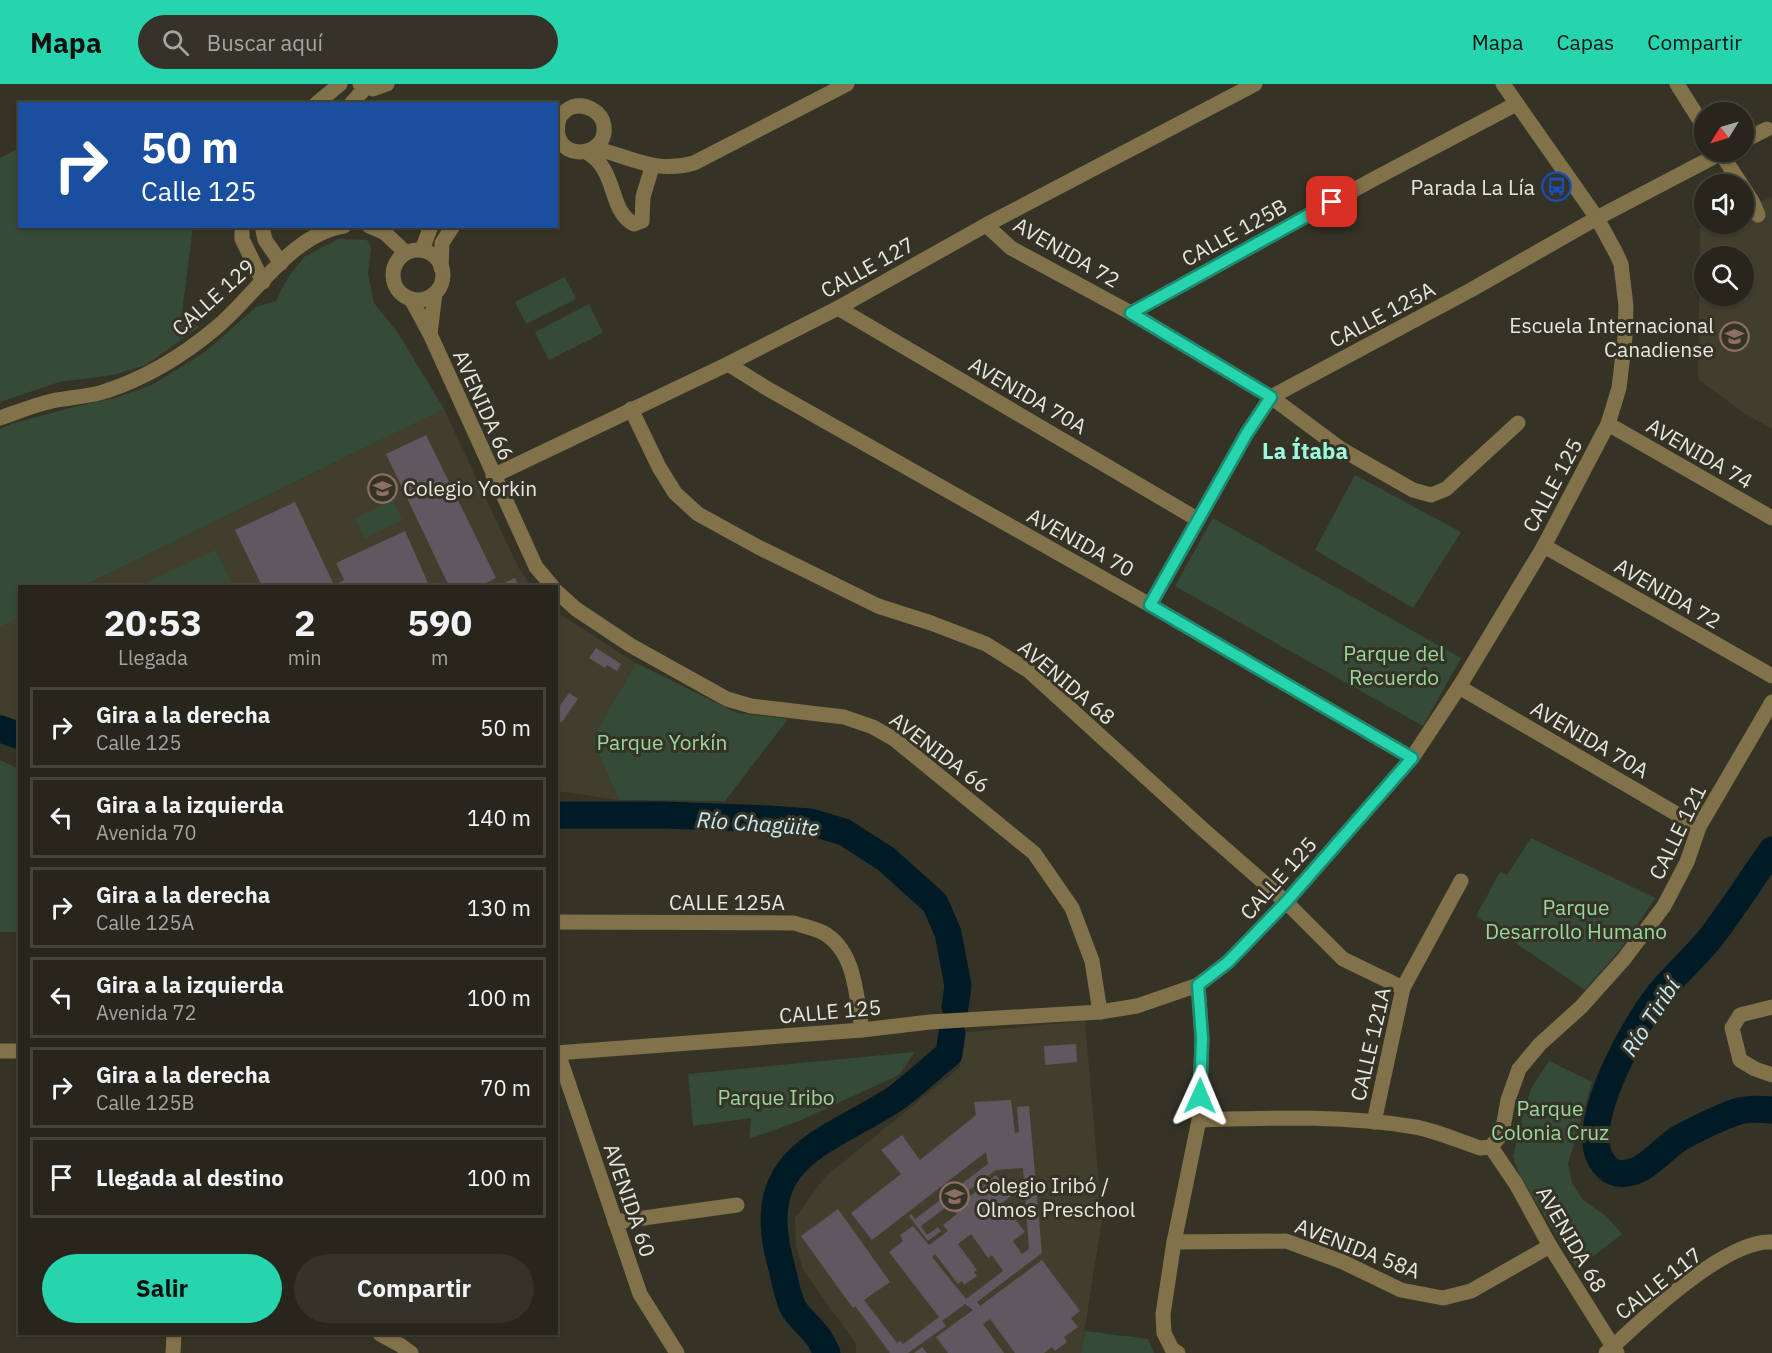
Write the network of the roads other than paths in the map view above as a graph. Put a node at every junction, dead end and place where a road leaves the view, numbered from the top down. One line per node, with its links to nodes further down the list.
1 (340, 84): 8 (street)
2 (387, 84): 7 (street)
3 (847, 84): 20 (street)
4 (1255, 84): 24 (street, CALLE 127)
5 (1503, 84): 10 (street)
6 (1677, 84): 11 (street)
7 (363, 86): 9 (street)
8 (318, 102)
9 (352, 102)
10 (1516, 104): 23 (street); 39 (street, CALLE 125B)
11 (1694, 111)
12 (558, 117): 13 (street)
13 (604, 126): 17 (street); 18 (street)
14 (1767, 129): 15 (street)
15 (1754, 136)
16 (559, 146): 17 (street)
17 (590, 150): 18 (street); 20 (street)
18 (619, 154): 20 (street)
19 (1702, 162): 23 (street, CALLE 125A)
20 (652, 167)
21 (1754, 205): 22 (street)
22 (1758, 215)
23 (1597, 218): 42 (street, CALLE 125A); 46 (street, CALLE 125)
24 (986, 225): 38 (street, CALLE 127); 39 (street, AVENIDA 72)
25 (242, 228): 35 (street)
26 (262, 228): 33 (street)
27 (338, 228): 33 (street, CALLE 129)
28 (374, 228): 32 (street)
29 (430, 228): 31 (street)
30 (452, 228): 34 (street)
31 (422, 250): 32 (street); 34 (street)
32 (406, 253): 37 (street)
33 (281, 263): 35 (street, CALLE 129)
34 (441, 268): 36 (street)
35 (262, 282): 44 (street, CALLE 129)
36 (435, 293): 37 (street); 40 (street, AVENIDA 66)
37 (411, 299): 40 (street, AVENIDA 66)
38 (838, 308): 41 (street, CALLE 127); 49 (street, AVENIDA 70A)
39 (1131, 313): 42 (street, AVENIDA 72)
40 (430, 334): 47 (street, AVENIDA 66)
41 (728, 364): 43 (street, CALLE 127); 53 (street, AVENIDA 70)
42 (1271, 397): 45 (street, AVENIDA 72); 49 (street, CALLE 125A)
43 (631, 409): 47 (street, CALLE 127); 60 (street, AVENIDA 68)
44 (0, 418)
45 (1518, 423)
46 (1608, 424): 48 (street, AVENIDA 74); 50 (street, CALLE 125)
47 (493, 476): 51 (street, AVENIDA 66)
48 (1772, 518)
49 (1197, 519): 53 (street, CALLE 125A)
50 (1544, 546): 54 (street, AVENIDA 72); 55 (street, CALLE 125)
51 (551, 585)
52 (558, 593): 65 (street, AVENIDA 66)
53 (1150, 605): 57 (street, AVENIDA 70)
54 (1772, 676)
55 (1460, 687): 57 (street, CALLE 125); 58 (street, AVENIDA 70A)
56 (1772, 702): 58 (street, CALLE 121)
57 (1412, 758): 60 (street, CALLE 125)
58 (1699, 827): 74 (street, CALLE 121)
59 (1461, 881): 63 (street, CALLE 121A)
60 (1286, 902): 62 (street, CALLE 125); 63 (street, AVENIDA 68)
61 (558, 922): 66 (street, CALLE 125A)
62 (1198, 985): 65 (street, CALLE 125); 72 (street)
63 (1403, 988): 73 (street, CALLE 121A)
64 (1772, 1007): 71 (street)
65 (1100, 1012): 66 (street, CALLE 125)
66 (862, 1030): 69 (street, CALLE 125)
67 (0, 1051): 68 (street)
68 (18, 1051)
69 (558, 1053)
70 (558, 1056): 76 (street, AVENIDA 60)
71 (1772, 1074)
72 (1199, 1119): 73 (street); 77 (street)
73 (1374, 1122): 74 (street)
74 (1491, 1147): 79 (street, AVENIDA 68)
75 (737, 1205): 76 (street)
76 (615, 1222): 85 (street, AVENIDA 60)
77 (1174, 1242): 79 (street, AVENIDA 58A); 86 (street)
78 (1772, 1242): 83 (street, CALLE 117)
79 (1550, 1246): 83 (street, AVENIDA 68)
80 (174, 1335): 84 (street)
81 (382, 1335): 82 (street)
82 (406, 1349)
83 (1612, 1351)
84 (173, 1353)
85 (677, 1353)
86 (1178, 1353)

